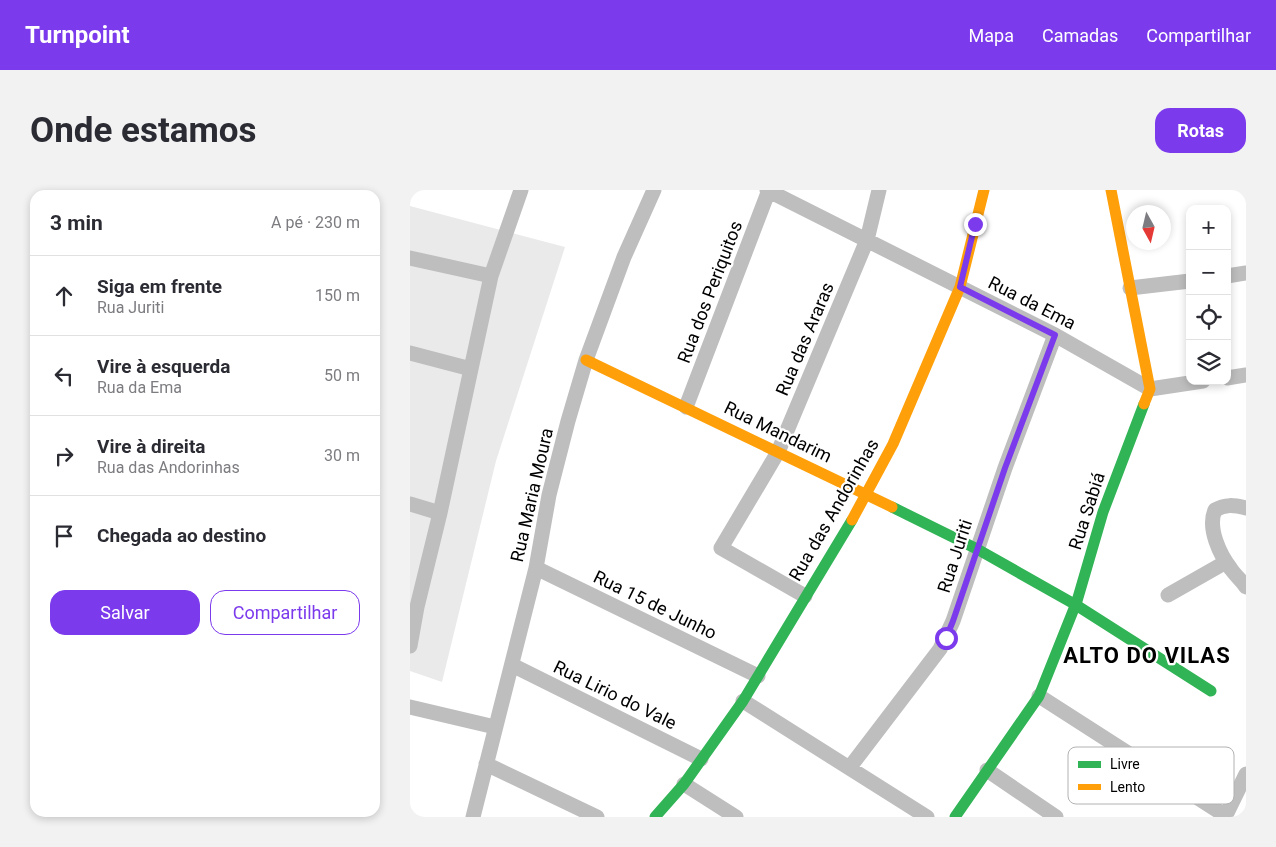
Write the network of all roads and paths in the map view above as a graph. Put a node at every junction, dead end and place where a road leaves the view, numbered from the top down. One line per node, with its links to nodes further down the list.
1 (521, 190): 11 (street)
2 (654, 190): 17 (street, Rua Maria Moura)
3 (769, 190): 7 (street, Rua da Ema); 23 (street, Rua dos Periquitos)
4 (879, 190): 7 (street, Rua das Araras)
5 (984, 190): 13 (street, Rua das Andorinhas)
6 (1110, 190): 14 (street)
7 (867, 240): 13 (street, Rua da Ema); 24 (street, Rua das Araras)
8 (410, 258): 11 (street)
9 (1246, 273): 10 (street)
10 (1231, 275)
11 (491, 276): 18 (street)
12 (1186, 281): 14 (street)
13 (960, 287): 15 (street, Rua da Ema); 25 (street, Rua das Andorinhas)
14 (1130, 288): 22 (street)
15 (1055, 335): 22 (street, Rua da Ema); 29 (street, Rua Juriti)
16 (410, 354): 18 (street)
17 (586, 360): 23 (street, Rua Mandarim); 31 (street, Rua Maria Moura)
18 (471, 369): 28 (street)
19 (1246, 375): 20 (street)
20 (1231, 377)
21 (1186, 384): 22 (street)
22 (1150, 389): 35 (street, Rua Sabiá)
23 (686, 408): 24 (street, Rua Mandarim)
24 (778, 452): 25 (street, Rua Mandarim); 34 (street, Rua das Araras)
25 (866, 494): 29 (street, Rua Mandarim); 34 (street, Rua das Andorinhas)
26 (410, 504): 28 (street)
27 (1246, 508): 30 (street)
28 (440, 513): 36 (street)
29 (976, 550): 35 (street, Rua Mandarim); 48 (street, Rua Juriti)
30 (1226, 562): 32 (street); 33 (street)
31 (536, 568): 38 (street, Rua Maria Moura); 39 (street, Rua 15 de Junho)
32 (1246, 586)
33 (1168, 595)
34 (805, 596): 39 (street, Rua das Andorinhas)
35 (1076, 605): 40 (street, Rua Mandarim); 41 (street, Rua Sabiá)
36 (414, 606): 37 (street)
37 (410, 646)
38 (512, 665): 44 (street, Rua Maria Moura); 46 (street, Rua Lirio do Vale)
39 (758, 676): 42 (street, Rua das Andorinhas)
40 (1211, 691)
41 (1039, 696): 45 (street); 49 (street, Rua Sabiá)
42 (743, 701): 46 (street, Rua das Andorinhas); 48 (street)
43 (410, 707): 44 (street)
44 (495, 726): 47 (street, Rua Maria Moura)
45 (1118, 747)
46 (701, 759): 51 (street, Rua das Andorinhas)
47 (486, 764): 55 (street, Rua Maria Moura); 56 (street)
48 (850, 767): 59 (street)
49 (987, 770): 60 (street, Rua Sabiá); 61 (street)
50 (1246, 774): 52 (street)
51 (684, 784): 57 (street, Rua das Andorinhas); 58 (street)
52 (1240, 801): 54 (street)
53 (1206, 804): 54 (street)
54 (1225, 816)
55 (473, 817)
56 (598, 817)
57 (655, 817)
58 (736, 817)
59 (927, 817)
60 (954, 817)
61 (1056, 817)

